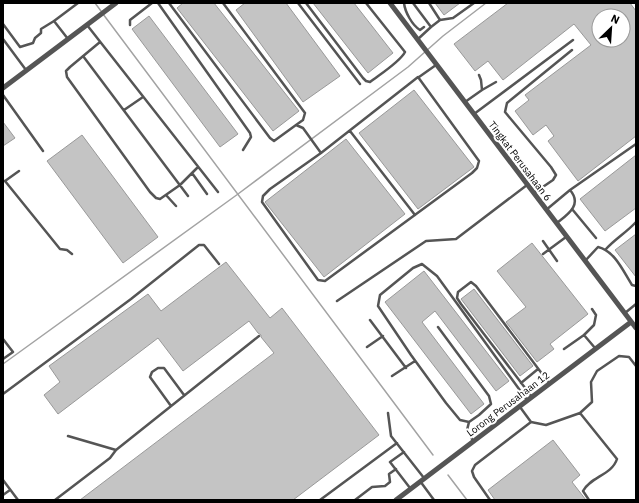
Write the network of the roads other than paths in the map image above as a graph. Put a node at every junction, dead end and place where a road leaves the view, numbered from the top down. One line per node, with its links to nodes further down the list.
1 (78, 3): 16 (lane)
2 (116, 3): 18 (street)
3 (152, 3): 19 (lane)
4 (158, 3): 45 (lane)
5 (169, 3): 42 (lane)
6 (223, 3): 42 (lane)
7 (298, 3): 34 (lane)
8 (306, 3): 9 (lane)
9 (366, 3)
10 (390, 3): 24 (street, Tingkat Perusahaan 6)
11 (404, 3): 20 (lane)
12 (413, 3): 21 (lane)
13 (429, 3): 15 (lane)
14 (474, 3): 15 (lane)
15 (440, 20): 21 (lane)
16 (54, 21): 17 (lane); 23 (lane)
17 (3, 24)
18 (87, 25): 23 (street); 26 (lane)
19 (130, 25)
20 (424, 27)
21 (431, 27): 24 (lane)
22 (3, 39): 30 (lane)
23 (68, 39): 30 (street)
24 (417, 39): 29 (street, Tingkat Perusahaan 6)
25 (573, 40): 41 (lane)
26 (100, 42): 28 (lane); 38 (lane)
27 (572, 50): 56 (lane)
28 (83, 56): 40 (lane); 58 (lane)
29 (436, 65): 32 (lane); 39 (street, Tingkat Perusahaan 6)
30 (27, 70): 35 (street)
31 (479, 75): 36 (lane)
32 (418, 77): 43 (lane); 63 (lane)
33 (496, 82): 36 (lane)
34 (360, 84)
35 (3, 88)
36 (482, 90): 39 (lane)
37 (3, 95): 46 (lane)
38 (143, 97): 40 (lane); 48 (lane)
39 (464, 102): 41 (street, Tingkat Perusahaan 6)
40 (124, 110): 53 (lane)
41 (474, 115): 52 (street, Tingkat Perusahaan 6)
42 (296, 125): 47 (lane)
43 (350, 131): 47 (lane); 63 (lane)
44 (636, 144): 54 (lane)
45 (243, 150)
46 (43, 151)
47 (321, 153): 63 (lane)
48 (198, 167): 50 (lane); 55 (lane)
49 (20, 171): 51 (lane)
50 (192, 173): 53 (lane); 57 (lane)
51 (4, 181): 71 (lane)
52 (526, 184): 56 (street, Tingkat Perusahaan 6); 77 (lane)
53 (180, 185): 58 (lane); 59 (lane)
54 (570, 190): 61 (lane); 62 (lane)
55 (218, 192)
56 (533, 193): 62 (street, Tingkat Perusahaan 6)
57 (207, 194)
58 (166, 195): 60 (lane)
59 (188, 196)
60 (176, 206)
61 (572, 209): 65 (lane); 67 (lane)
62 (546, 210): 65 (street, Tingkat Perusahaan 6)
63 (415, 215)
64 (636, 222): 70 (lane)
65 (556, 224): 66 (street, Tingkat Perusahaan 6)
66 (566, 237): 69 (lane); 74 (street, Tingkat Perusahaan 6)
67 (596, 238)
68 (543, 241): 69 (lane)
69 (549, 249): 72 (lane); 73 (lane)
70 (606, 249): 74 (lane); 76 (lane)
71 (72, 254)
72 (543, 254)
73 (557, 260)
74 (585, 261): 80 (street, Tingkat Perusahaan 6)
75 (218, 264): 100 (lane)
76 (636, 286)
77 (338, 301)
78 (636, 304): 80 (lane)
79 (592, 309): 85 (lane)
80 (624, 313): 82 (street, Tingkat Perusahaan 6)
81 (370, 320): 87 (lane)
82 (631, 322): 84 (street, Tingkat Perusahaan 6); 91 (street, Lorong Perusahaan 12)
83 (438, 327): 107 (lane)
84 (636, 328)
85 (584, 334): 90 (lane); 91 (lane)
86 (259, 336): 101 (lane)
87 (383, 336): 89 (lane); 95 (lane)
88 (3, 339): 92 (lane)
89 (367, 347)
90 (564, 349)
91 (595, 349): 99 (street, Lorong Perusahaan 12)
92 (3, 359)
93 (415, 361): 95 (lane); 102 (lane); 107 (lane)
94 (636, 366): 106 (lane)
95 (406, 368): 97 (lane)
96 (538, 369): 98 (lane); 98 (lane); 99 (lane)
97 (392, 376)
98 (521, 383): 102 (lane)
99 (550, 384): 102 (street, Lorong Perusahaan 12)
100 (3, 394)
101 (184, 395): 103 (lane); 103 (lane)
102 (529, 399): 104 (street, Lorong Perusahaan 12)
103 (171, 406): 112 (lane)
104 (520, 406): 108 (lane); 110 (street, Lorong Perusahaan 12)
105 (388, 413): 111 (lane)
106 (580, 413): 108 (lane); 127 (lane)
107 (469, 422): 110 (lane)
108 (531, 422): 126 (lane)
109 (68, 436): 112 (lane)
110 (474, 441): 116 (street, Lorong Perusahaan 12)
111 (397, 443): 113 (lane); 122 (lane)
112 (116, 450): 121 (lane)
113 (404, 452): 114 (lane); 116 (lane)
114 (396, 469): 117 (lane); 123 (lane)
115 (3, 480): 118 (lane)
116 (422, 480): 117 (street, Lorong Perusahaan 12); 125 (lane)
117 (410, 489): 124 (street, Lorong Perusahaan 12)
118 (10, 490): 119 (lane); 120 (lane)
119 (3, 495)
120 (18, 500)
121 (54, 500)
122 (320, 500)
123 (355, 500)
124 (396, 500)
125 (434, 500)
126 (490, 500)
127 (589, 500)

